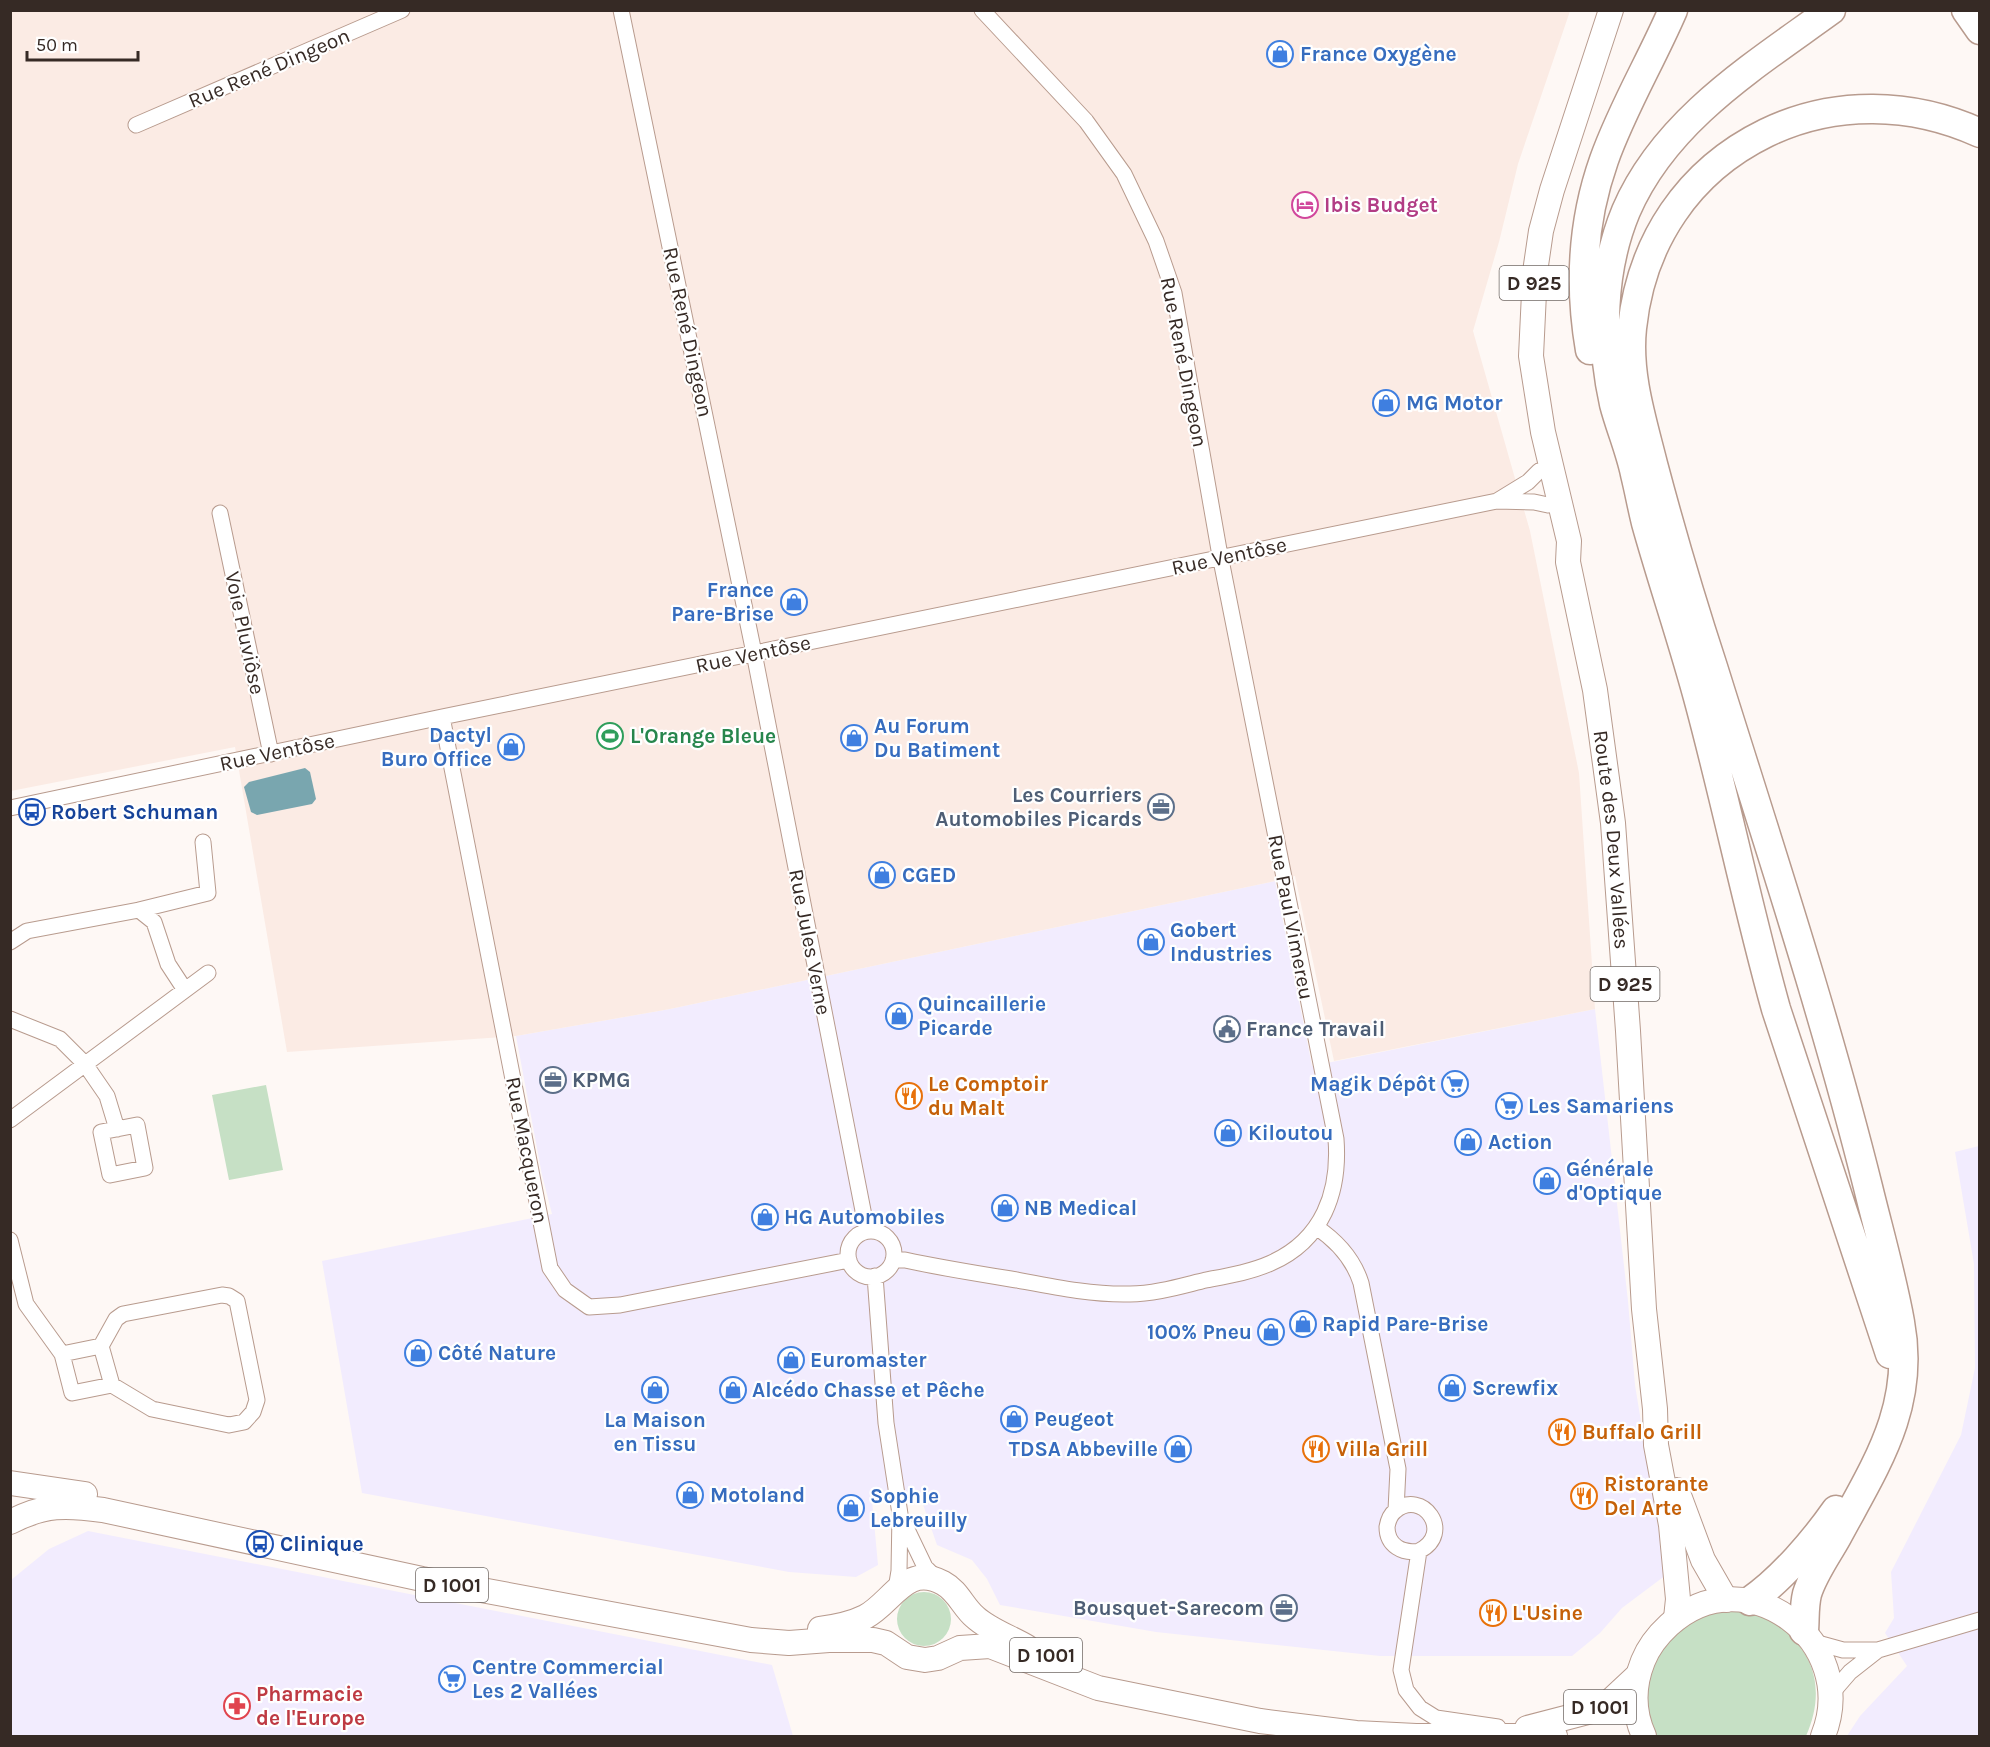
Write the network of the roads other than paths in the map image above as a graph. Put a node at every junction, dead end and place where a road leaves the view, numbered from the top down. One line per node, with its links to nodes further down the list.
1 (402, 10): 11 (street, Rue René Dingeon)
2 (621, 10): 21 (street, Rue René Dingeon)
3 (982, 10): 19 (street, Rue René Dingeon)
4 (1596, 10): 13 (main road, Route des Deux Vallées / D 925)
5 (1611, 10): 20 (main road, Route des Deux Vallées / D 925)
6 (1673, 10): 17 (highway)
7 (1831, 10): 17 (highway)
8 (1852, 10): 18 (highway)
9 (1966, 10): 10 (highway)
10 (1980, 30)
11 (136, 125)
12 (1980, 133): 18 (highway)
13 (1539, 471): 14 (street, Rue Ventôse); 15 (main road, Route des Deux Vallées / D 925)
14 (1497, 501): 15 (street, Rue Ventôse); 19 (street, Rue Ventôse)
15 (1548, 505): 20 (main road, Route des Deux Vallées / D 925)
16 (220, 513): 23 (street, Voie Pluviôse)
17 (1645, 520): 53 (highway)
18 (1672, 538): 57 (highway)
19 (1220, 557): 21 (street, Rue Ventôse); 34 (street, Rue Paul Vimereu)
20 (1568, 562): 43 (main road, Route des Deux Vallées / D 925)
21 (754, 653): 22 (street, Rue Ventôse); 35 (street, Rue Jules Verne)
22 (442, 717): 23 (street, Rue Ventôse); 37 (street, Rue Macqueron)
23 (271, 753): 24 (street, Rue Ventôse)
24 (10, 808)
25 (203, 842): 26 (street)
26 (139, 910): 27 (street); 29 (street)
27 (10, 942)
28 (208, 973): 29 (street)
29 (185, 990): 31 (street)
30 (10, 1020): 31 (street)
31 (85, 1064): 32 (street); 33 (street)
32 (10, 1120)
33 (117, 1129)
34 (1316, 1227): 38 (street, Rue Paul Vimereu); 44 (street)
35 (867, 1231): 37 (street); 38 (street)
36 (10, 1240): 41 (street)
37 (849, 1260): 39 (street)
38 (892, 1260): 39 (street)
39 (875, 1276): 48 (street)
40 (101, 1347): 41 (street); 42 (street); 42 (street)
41 (62, 1354): 42 (street)
42 (111, 1385)
43 (1655, 1409): 53 (main road, Route des Deux Vallées / D 925); 55 (main road, Route des Deux Vallées / D 925)
44 (1398, 1469): 46 (street); 47 (street)
45 (10, 1483): 52 (main road, D 1001)
46 (1416, 1505): 47 (street); 50 (street)
47 (1396, 1510): 50 (street)
48 (900, 1514): 51 (street); 52 (street)
49 (10, 1522): 58 (main road, D 1001)
50 (1419, 1551): 64 (street)
51 (938, 1580): 52 (main road); 54 (main road)
52 (892, 1595): 58 (main road)
53 (1738, 1600): 55 (main road); 57 (main road)
54 (961, 1601): 60 (main road); 62 (main road, D 1001)
55 (1676, 1618): 61 (main road)
56 (1980, 1620): 59 (street)
57 (1809, 1637): 59 (street); 63 (main road)
58 (897, 1650): 60 (main road)
59 (1878, 1650): 63 (street)
60 (949, 1652): 62 (main road, D 1001)
61 (1638, 1675): 64 (main road, D 1001); 67 (main road)
62 (1140, 1696): 65 (main road, D 1001)
63 (1828, 1715): 68 (main road)
64 (1519, 1730): 65 (main road, D 1001)
65 (1489, 1735): 66 (main road, D 1001)
66 (1555, 1737)
67 (1644, 1737)
68 (1844, 1737)

